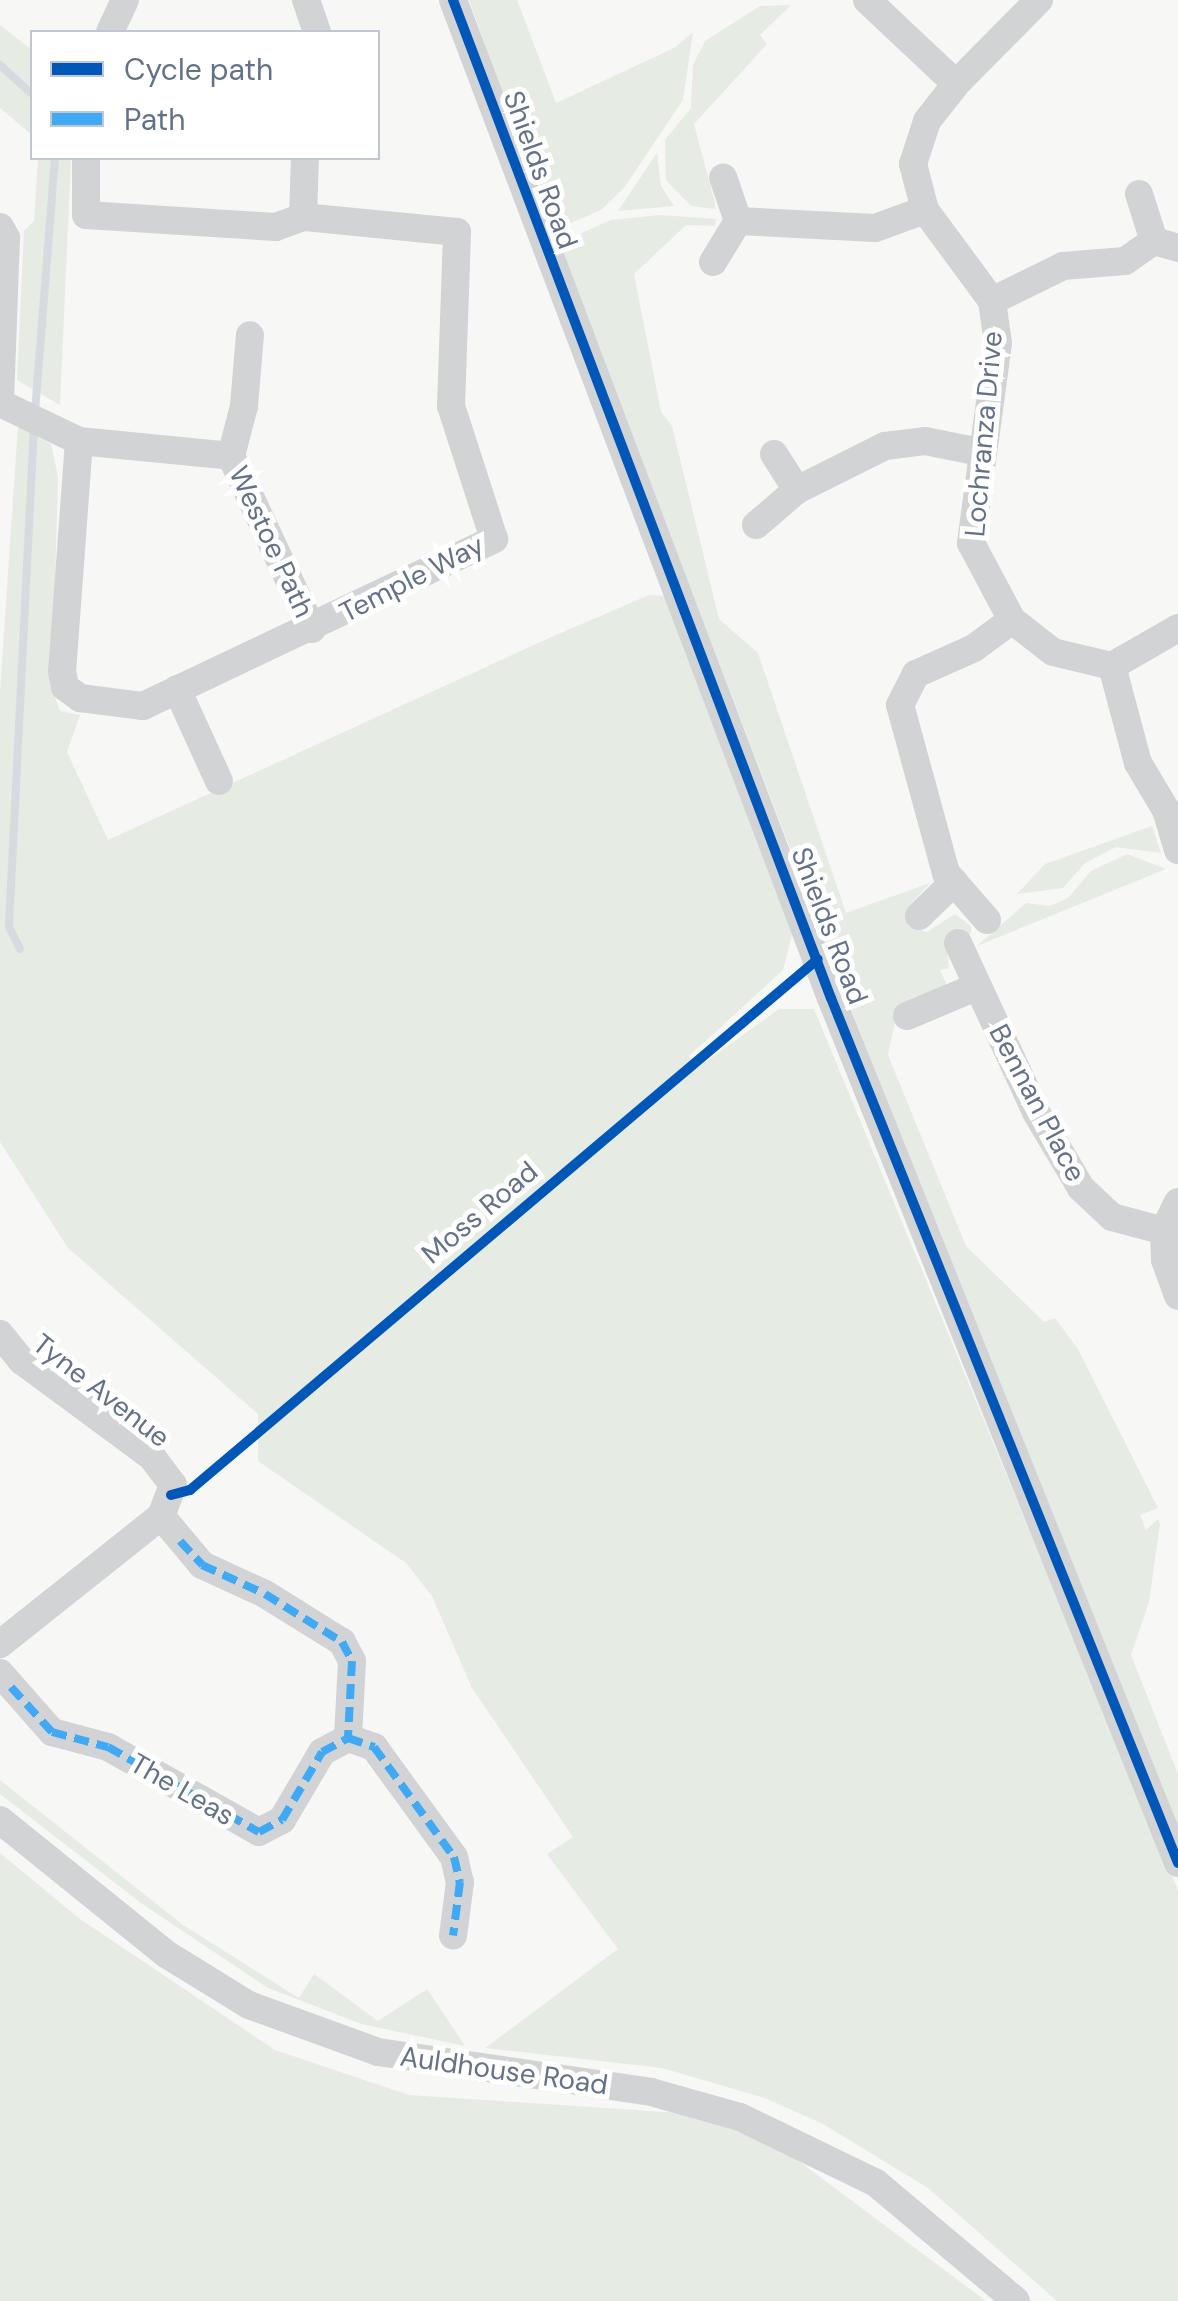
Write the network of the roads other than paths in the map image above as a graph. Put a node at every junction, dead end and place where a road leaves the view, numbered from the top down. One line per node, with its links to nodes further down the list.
1 (125, 0): 6 (street)
2 (306, 0): 7 (street)
3 (453, 0): 50 (street, Shields Road)
4 (867, 0): 8 (street)
5 (1039, 0): 8 (street, Lochranza Drive)
6 (111, 30)
7 (316, 30)
8 (956, 84): 13 (street, Lochranza Drive)
9 (86, 160): 14 (street)
10 (304, 160): 14 (street)
11 (723, 178): 15 (street)
12 (1139, 194): 17 (street)
13 (925, 210): 15 (street); 19 (street, Lochranza Drive)
14 (303, 217): 30 (street, Temple Way)
15 (738, 221): 18 (street)
16 (0, 227): 21 (street)
17 (1166, 244): 19 (street)
18 (713, 262)
19 (992, 301): 23 (street, Lochranza Drive)
20 (250, 334): 25 (street)
21 (0, 403): 22 (street, Westoe Path)
22 (79, 442): 25 (street, Westoe Path); 32 (street, Temple Way)
23 (980, 452): 26 (street); 28 (street, Lochranza Drive)
24 (774, 454): 26 (street)
25 (231, 456): 30 (street, Westoe Path)
26 (798, 490): 27 (street)
27 (756, 525)
28 (1012, 620): 31 (street, Lochranza Drive); 35 (street)
29 (1178, 628): 31 (street)
30 (312, 629): 32 (street, Temple Way)
31 (1112, 666): 34 (street)
32 (177, 690): 33 (street)
33 (219, 780)
34 (1178, 850)
35 (954, 882): 36 (street); 37 (street)
36 (919, 916)
37 (987, 920)
38 (958, 943): 39 (street, Bennan Place)
39 (976, 986): 40 (street); 42 (street, Bennan Place)
40 (906, 1016)
41 (1178, 1202): 42 (street)
42 (1164, 1231): 43 (street)
43 (1178, 1296)
44 (0, 1334): 45 (street, Tyne Avenue)
45 (161, 1516): 46 (street); 48 (street)
46 (2, 1640)
47 (0, 1673): 48 (street, The Leas)
48 (348, 1738): 51 (street)
49 (0, 1820): 52 (street, Auldhouse Road)
50 (1178, 1863)
51 (453, 1936)
52 (1016, 2301)

